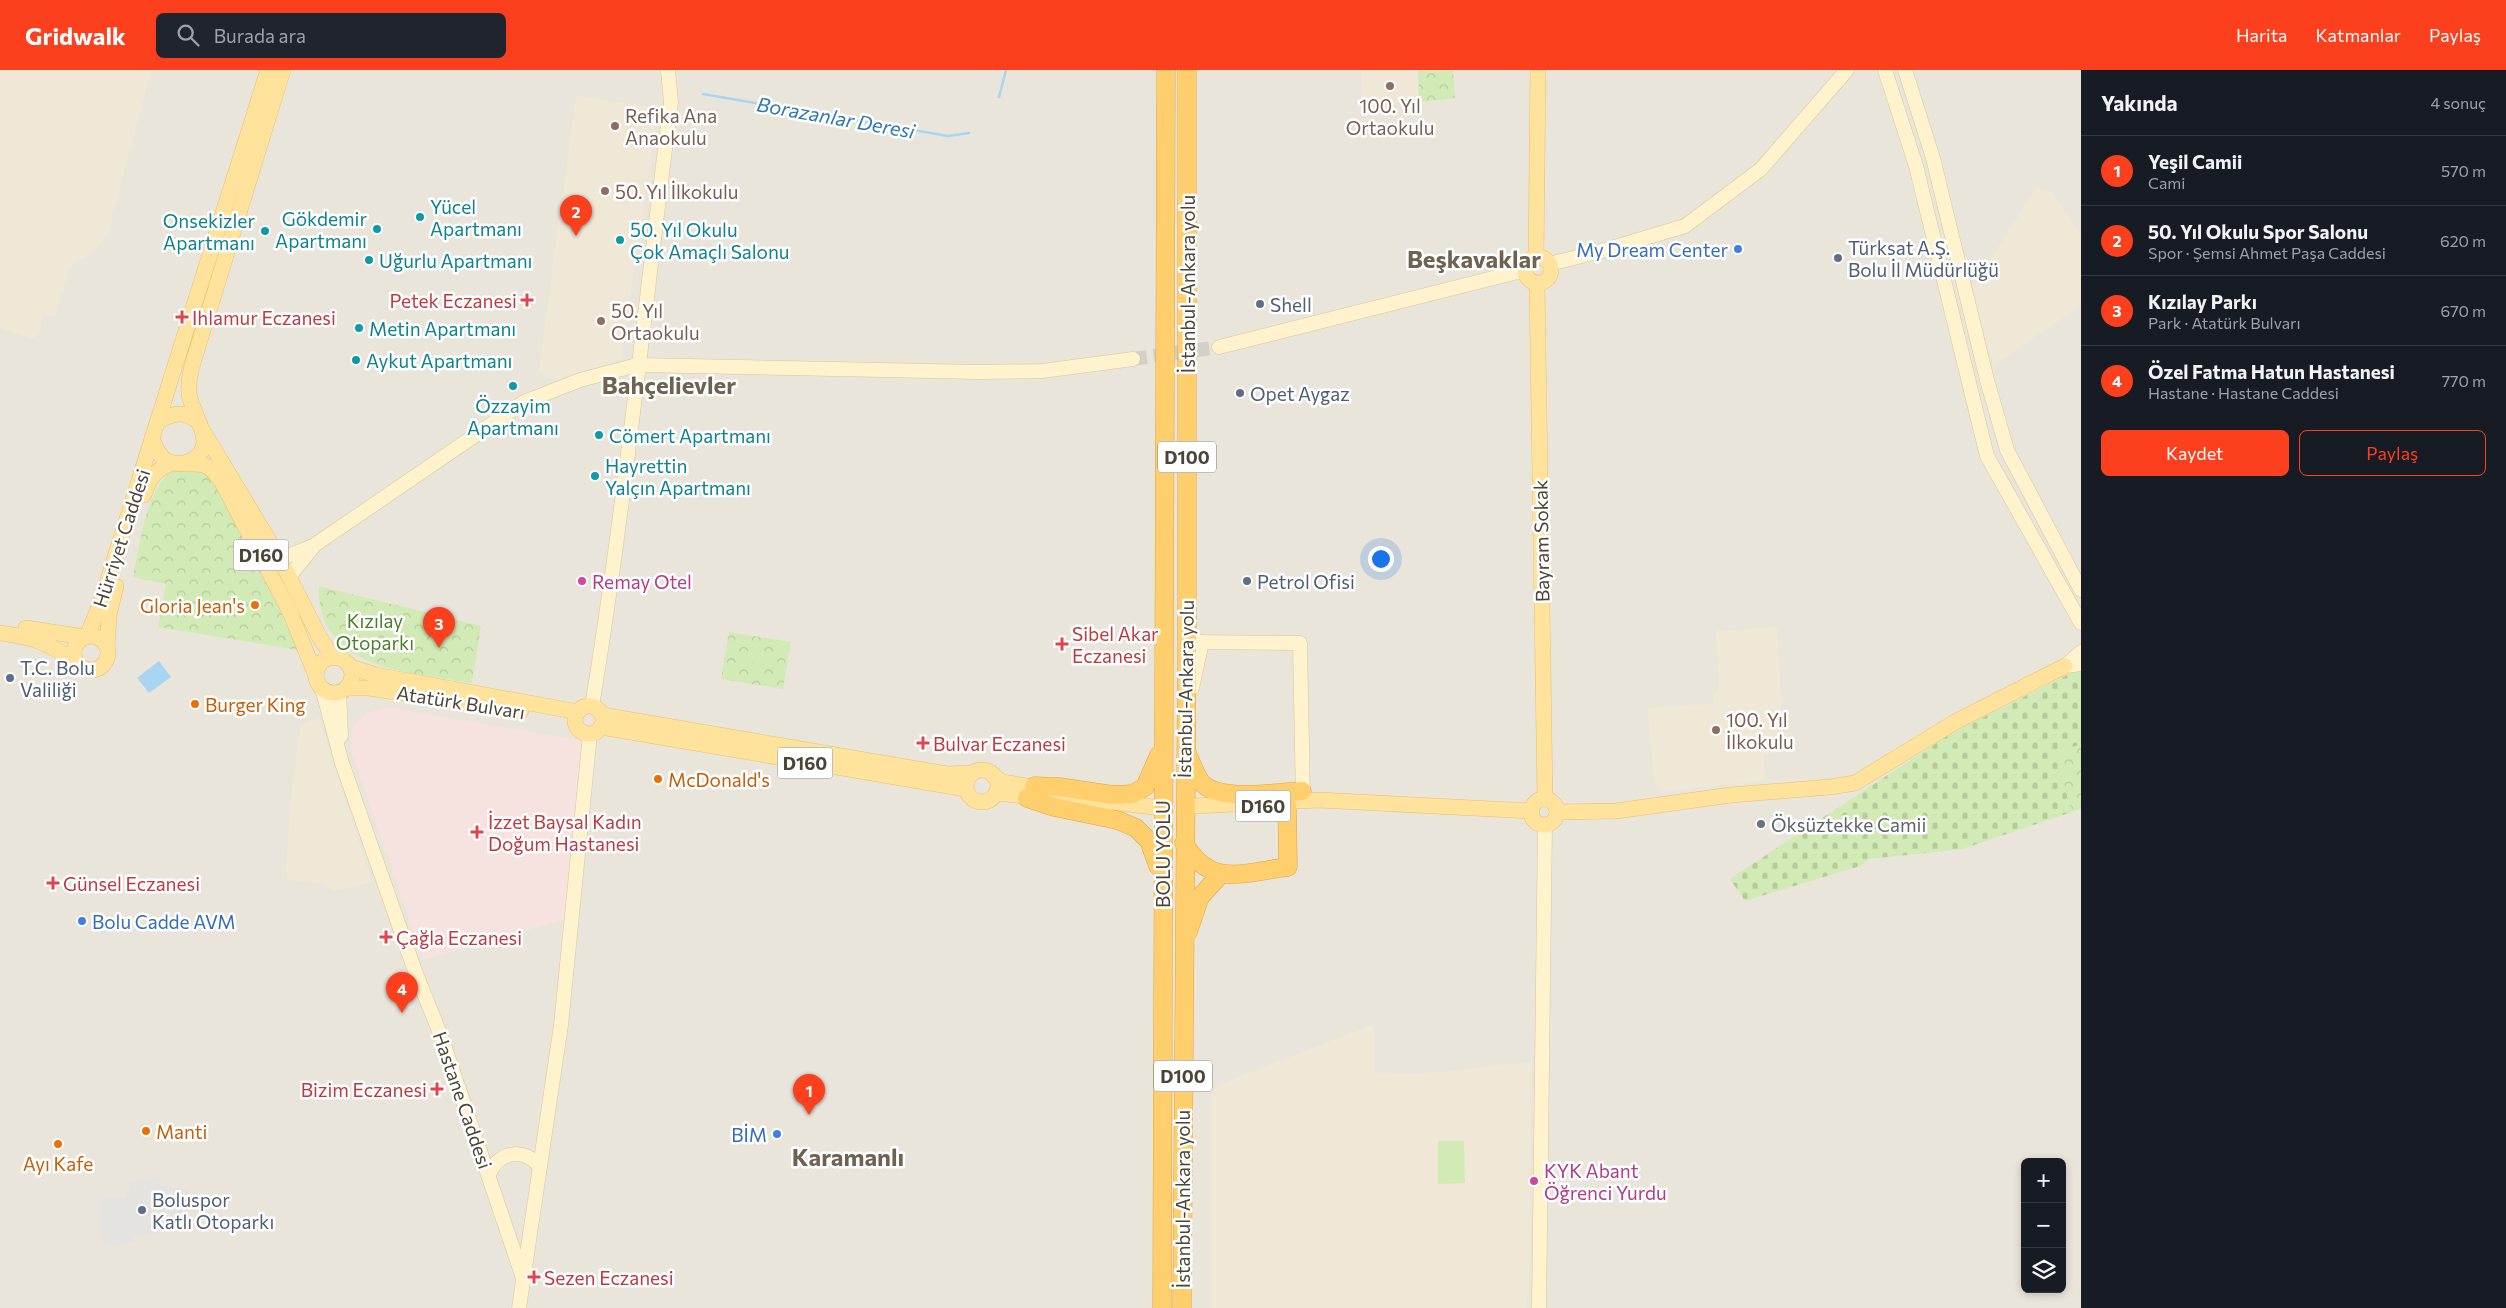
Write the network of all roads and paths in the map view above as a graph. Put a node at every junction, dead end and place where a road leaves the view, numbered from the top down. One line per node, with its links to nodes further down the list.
1 (268, 70): 16 (main road, Hürriyet Caddesi)
2 (283, 70): 17 (main road)
3 (668, 70): 15 (main road)
4 (1166, 70): 39 (highway, BOLU YOLU / D100)
5 (1187, 70): 28 (highway, İstanbul-Ankara yolu / D100)
6 (1538, 70): 10 (main road)
7 (1848, 70): 10 (main road)
8 (1905, 70): 23 (main road)
9 (1882, 71): 24 (main road)
10 (1543, 261): 11 (main road); 12 (main road)
11 (1525, 270): 12 (main road); 13 (main road)
12 (1537, 283): 48 (main road, Bayram Sokak)
13 (1219, 348)
14 (1133, 359): 15 (main road)
15 (638, 365): 20 (main road); 38 (main road)
16 (158, 422): 17 (main road); 18 (main road, Hürriyet Caddesi)
17 (202, 428): 19 (main road, Hürriyet Caddesi); 21 (main road, D160)
18 (152, 439): 19 (main road, Hürriyet Caddesi); 27 (main road, Hürriyet Caddesi)
19 (176, 463): 29 (main road, Hürriyet Caddesi); 36 (main road, Hastane Caddesi / D160)
20 (313, 546): 21 (main road); 22 (main road)
21 (280, 559): 22 (main road, D160)
22 (289, 577): 31 (main road, D160)
23 (2081, 590)
24 (2081, 623)
25 (0, 625): 27 (main road)
26 (0, 633): 32 (main road)
27 (85, 637): 29 (main road); 32 (main road)
28 (1194, 642): 40 (highway, İstanbul-Ankara yolu / D100); 47 (main road)
29 (107, 647): 32 (main road)
30 (2081, 652): 34 (main road)
31 (333, 658): 35 (main road, D160); 36 (main road)
32 (78, 664)
33 (2081, 664): 34 (main road)
34 (2065, 666): 52 (main road)
35 (350, 667): 37 (main road); 38 (main road, Atatürk Bulvarı / D160)
36 (319, 682): 37 (main road); 43 (main road, Hastane Caddesi)
37 (343, 691): 38 (main road, Atatürk Bulvarı); 43 (main road, Hastane Caddesi)
38 (590, 719): 41 (main road, D160); 44 (main road, D160); 58 (main road)
39 (1162, 745): 45 (highway); 56 (highway, BOLU YOLU / D100)
40 (1184, 746): 47 (highway); 54 (highway, İstanbul-Ankara yolu / D100)
41 (973, 773): 42 (main road, D160); 44 (main road)
42 (993, 775): 45 (main road, D160); 46 (main road)
43 (350, 781): 59 (main road, Hastane Caddesi)
44 (966, 789): 46 (main road, D160)
45 (1031, 792): 46 (main road, D160); 50 (main road, D160); 56 (highway)
46 (996, 794)
47 (1297, 799): 49 (main road, D160); 51 (main road, D160); 55 (highway)
48 (1545, 799): 51 (main road); 52 (main road)
49 (1194, 807)
50 (1153, 809)
51 (1532, 811): 53 (main road)
52 (1557, 812): 53 (main road)
53 (1545, 825): 66 (main road)
54 (1184, 843): 55 (highway); 57 (highway, İstanbul-Ankara yolu / D100)
55 (1220, 875): 57 (highway)
56 (1162, 878): 64 (highway, BOLU YOLU / D100)
57 (1183, 946): 65 (highway, İstanbul-Ankara yolu / D100)
58 (540, 1167): 59 (main road); 61 (main road)
59 (489, 1174): 60 (main road, Hastane Caddesi)
60 (510, 1239): 61 (main road); 62 (main road, Hastane Caddesi)
61 (528, 1250): 62 (main road)
62 (523, 1278): 63 (main road, Hastane Caddesi)
63 (519, 1308)
64 (1162, 1308)
65 (1182, 1308)
66 (1539, 1308)

